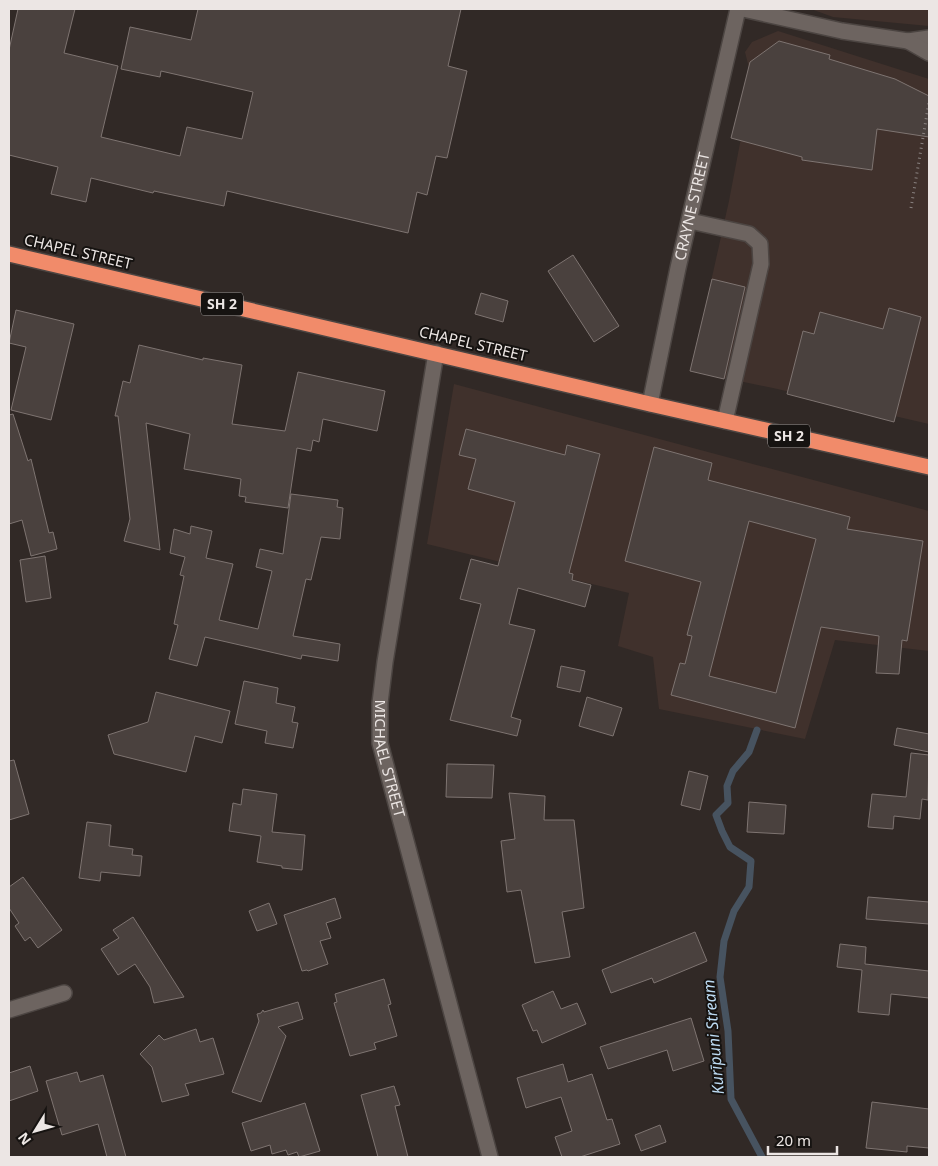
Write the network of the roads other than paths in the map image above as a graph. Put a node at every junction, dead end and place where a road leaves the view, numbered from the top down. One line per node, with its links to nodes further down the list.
1 (738, 9): 6 (street, CRAYNE STREET)
2 (744, 9): 4 (street)
3 (929, 38): 4 (street)
4 (908, 41): 5 (street)
5 (929, 53)
6 (690, 221): 9 (street, CRAYNE STREET); 10 (street)
7 (9, 254): 8 (highway, CHAPEL STREET / SH 2)
8 (436, 353): 9 (highway, CHAPEL STREET / SH 2); 14 (street, MICHAEL STREET)
9 (650, 404): 10 (highway, CHAPEL STREET / SH 2)
10 (725, 421): 11 (highway, CHAPEL STREET / SH 2)
11 (929, 467)
12 (64, 992): 13 (street)
13 (9, 1010)
14 (490, 1157)

